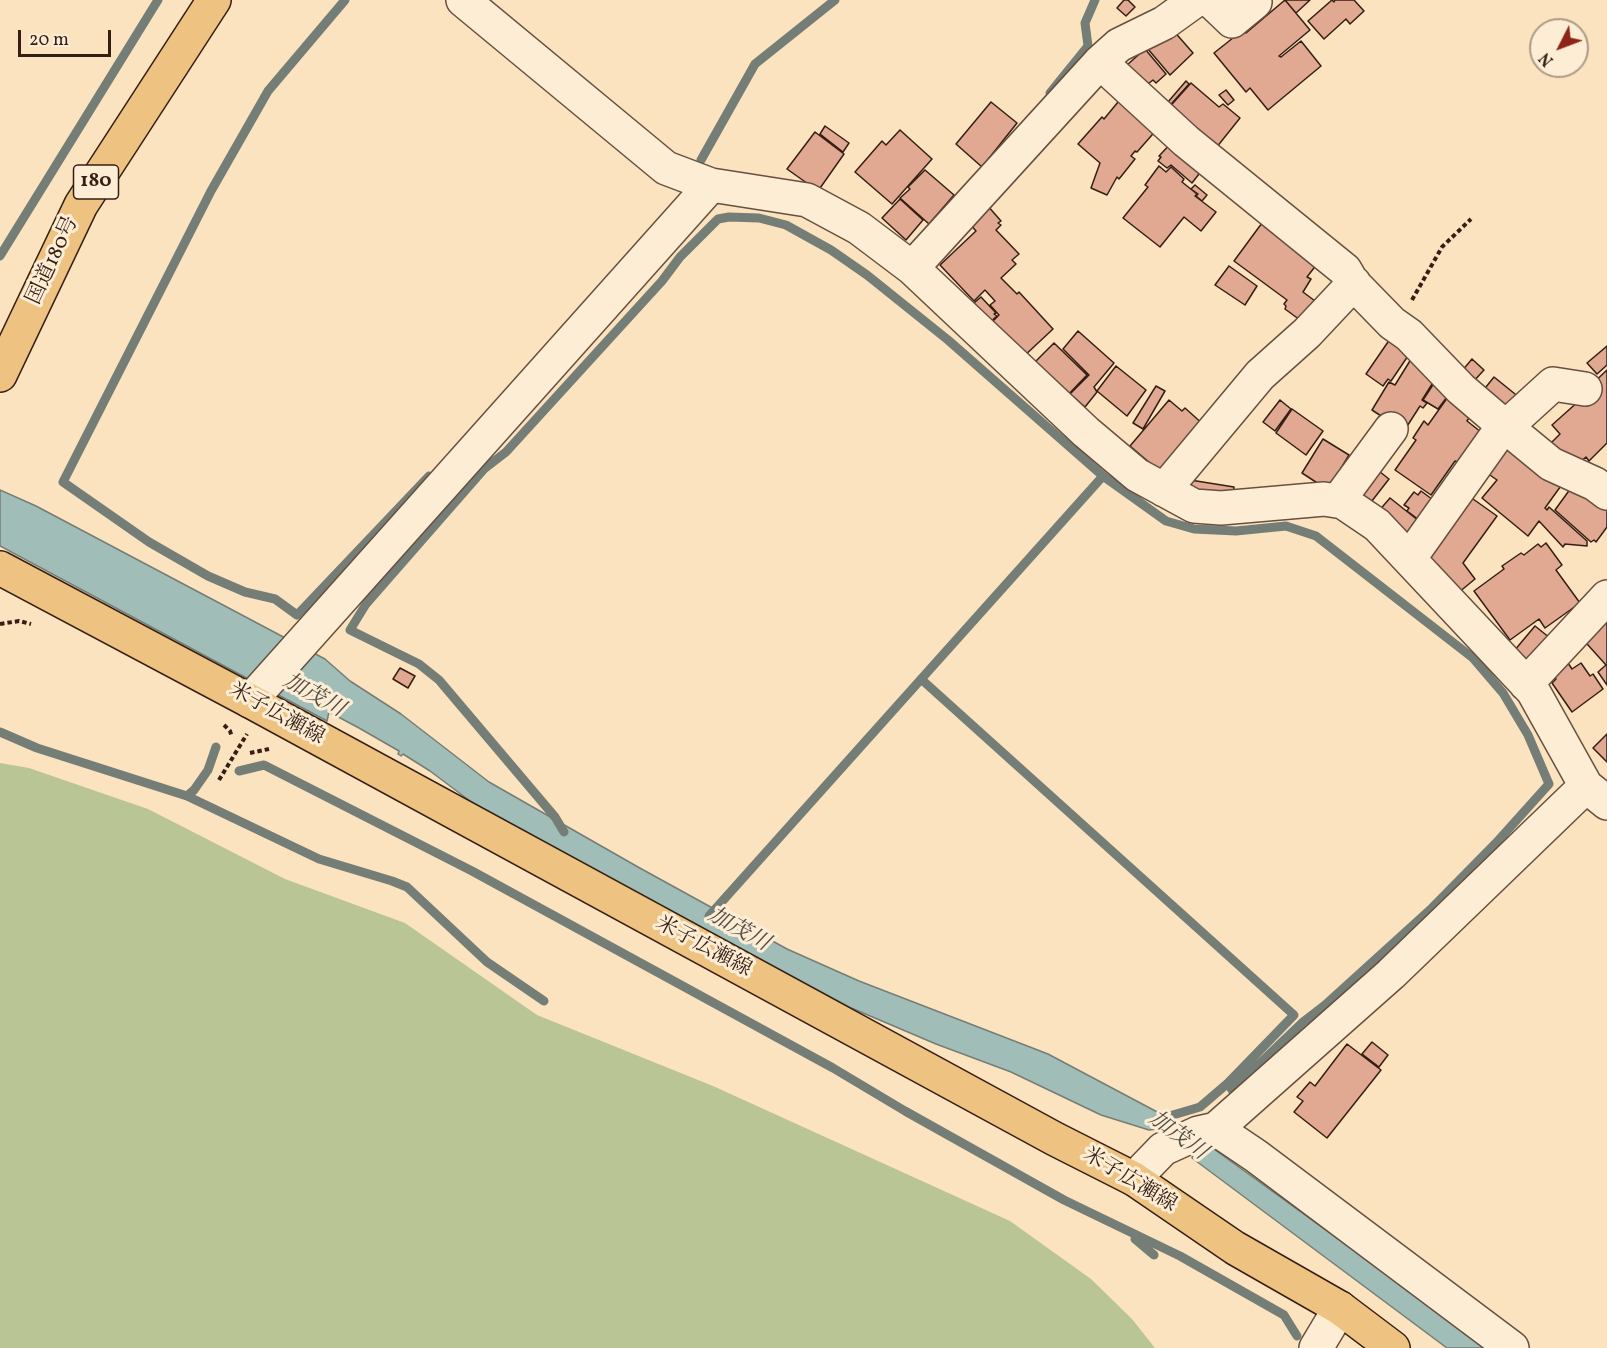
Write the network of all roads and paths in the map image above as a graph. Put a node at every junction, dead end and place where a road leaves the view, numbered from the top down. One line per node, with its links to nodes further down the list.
1 (214, 0): 12 (main road, 国道180号 / 180)
2 (463, 0): 7 (street)
3 (1196, 0): 6 (street)
4 (1210, 0): 5 (street)
5 (1255, 3)
6 (1100, 62): 9 (street); 10 (street)
7 (711, 185): 9 (street); 25 (street)
8 (1471, 219): 11 (path)
9 (912, 268): 17 (street)
10 (1353, 283): 11 (street); 17 (street)
11 (1400, 329): 14 (street)
12 (0, 375)
13 (1585, 388): 14 (street)
14 (1506, 426): 16 (street); 19 (street)
15 (1391, 429): 18 (street)
16 (1599, 478)
17 (1164, 490): 18 (street)
18 (1338, 501): 19 (street)
19 (1409, 559): 24 (street)
20 (0, 568): 25 (main road, 米子広瀬線)
21 (1607, 597): 24 (street)
22 (0, 624): 23 (path)
23 (40, 629)
24 (1526, 684): 29 (street)
25 (256, 704): 28 (path); 31 (main road, 米子広瀬線)
26 (214, 720): 27 (path)
27 (232, 737)
28 (219, 780)
29 (1596, 794): 30 (street)
30 (1207, 1131): 31 (street); 35 (street)
31 (1134, 1179): 32 (main road, 米子広瀬線)
32 (1340, 1308): 33 (street); 34 (main road, 米子広瀬線)
33 (1316, 1348)
34 (1393, 1348)
35 (1512, 1348)

